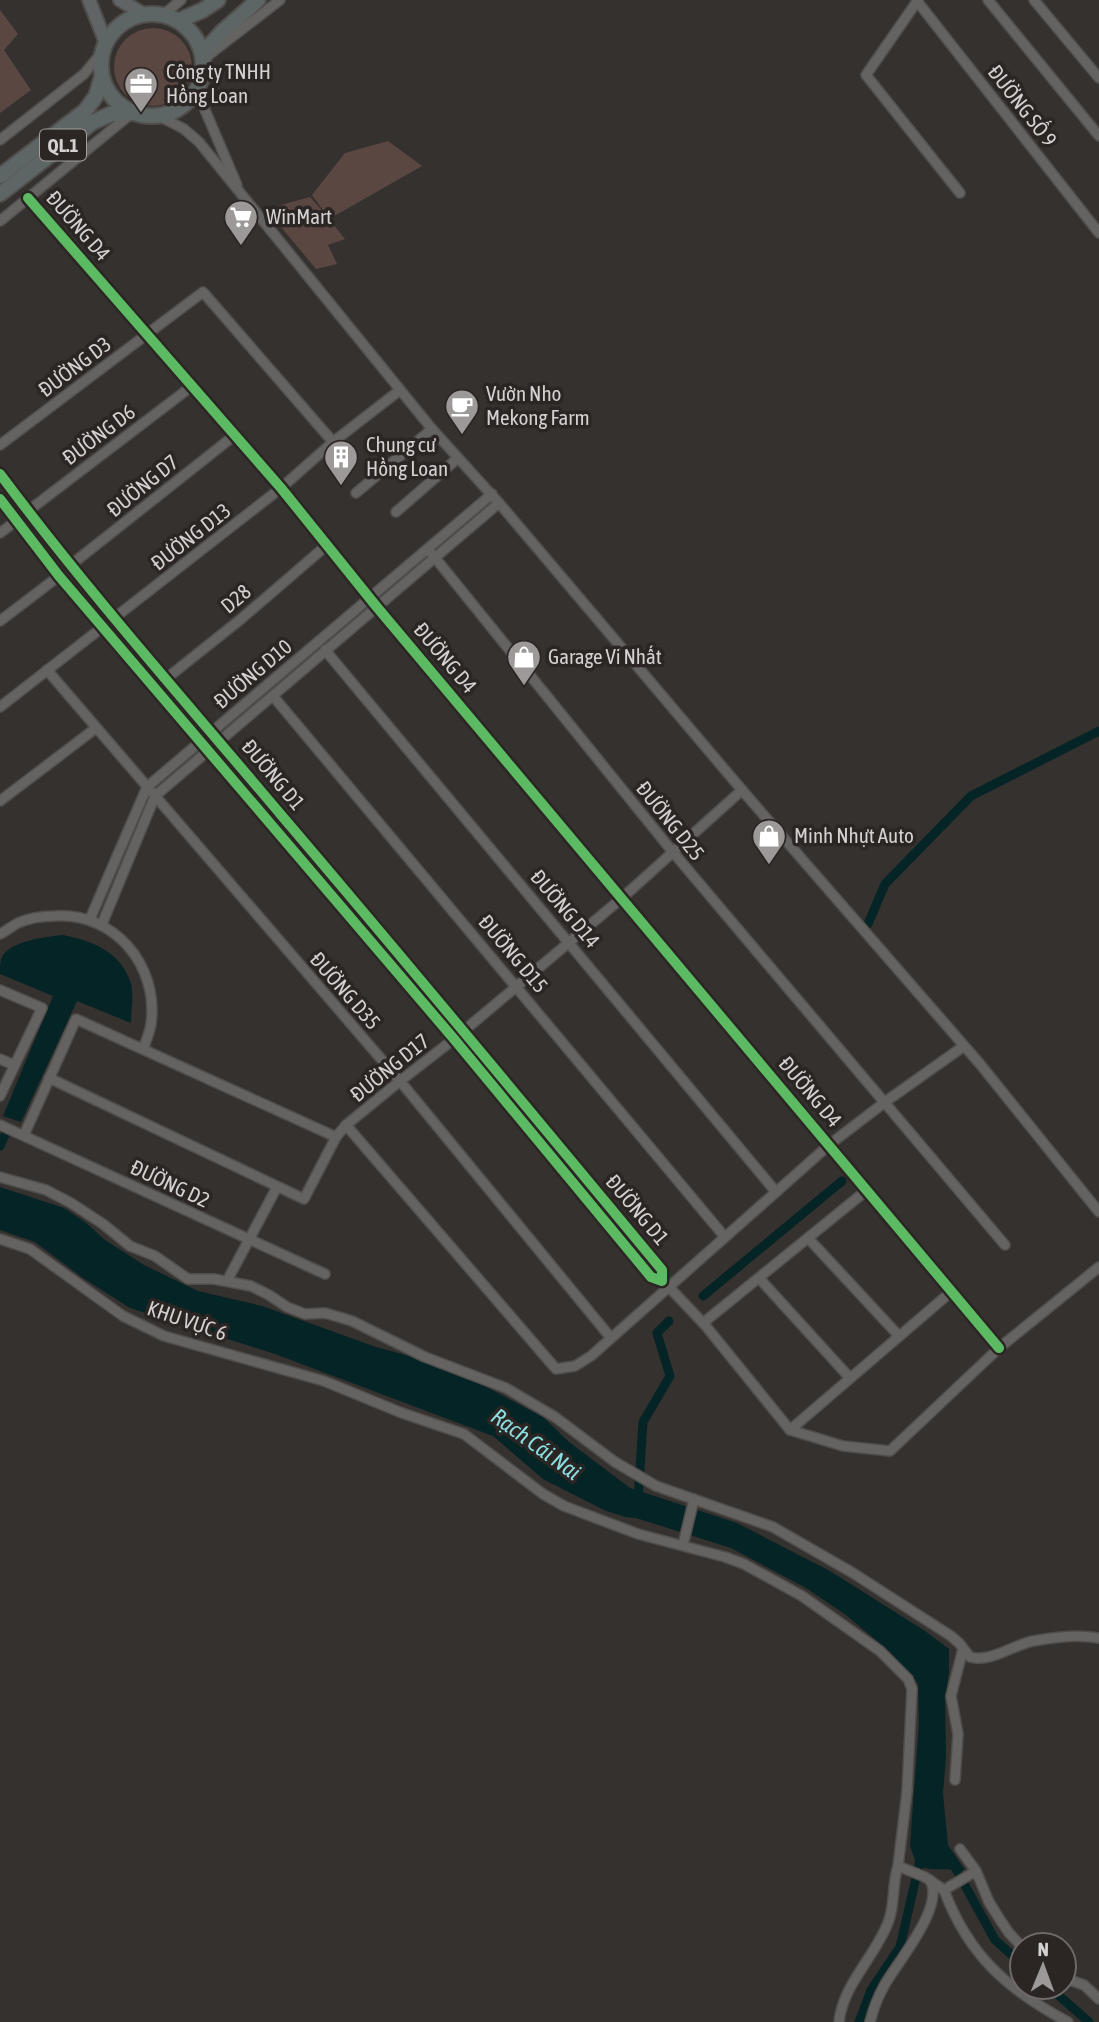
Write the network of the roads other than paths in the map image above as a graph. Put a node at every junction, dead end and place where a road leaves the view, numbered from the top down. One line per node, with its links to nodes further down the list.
1 (89, 0): 13 (main road)
2 (120, 0): 10 (main road)
3 (181, 0): 11 (street)
4 (218, 0): 12 (highway)
5 (258, 0): 14 (highway)
6 (281, 0): 14 (street)
7 (988, 0): 20 (street)
8 (1034, 0): 16 (street)
9 (917, 1): 23 (street); 28 (street, ĐƯỜNG SỐ 9)
10 (145, 15): 11 (highway); 13 (highway)
11 (162, 16): 12 (highway)
12 (178, 21): 14 (highway)
13 (105, 47): 15 (highway); 21 (street)
14 (203, 58): 17 (highway)
15 (102, 76): 18 (highway); 22 (highway, QL.1)
16 (1099, 78)
17 (198, 87): 19 (highway); 25 (street)
18 (132, 113): 19 (highway); 24 (highway, QL.1); 26 (street)
19 (159, 116): 25 (street)
20 (1099, 136)
21 (0, 140)
22 (0, 176)
23 (960, 193)
24 (0, 194)
25 (241, 196): 31 (street)
26 (28, 198): 27 (street); 29 (street, ĐƯỜNG D4)
27 (0, 220)
28 (1099, 233)
29 (147, 335): 30 (street, ĐƯỜNG D4); 34 (street, ĐƯỜNG D3); 35 (street, ĐƯỜNG D3)
30 (192, 386): 33 (street, ĐƯỜNG D4); 43 (street, ĐƯỜNG D6)
31 (400, 390): 32 (street); 34 (street, ĐƯỜNG D13)
32 (432, 429): 36 (street); 39 (street)
33 (234, 435): 38 (street, ĐƯỜNG D4); 49 (street, ĐƯỜNG D7)
34 (334, 442): 38 (street, ĐƯỜNG D13)
35 (0, 445)
36 (458, 458): 40 (street); 44 (street)
37 (0, 474): 43 (street, ĐƯỜNG D1)
38 (281, 488): 47 (street, ĐƯỜNG D4); 52 (street, ĐƯỜNG D13)
39 (356, 493)
40 (492, 494): 42 (street); 48 (street, ĐƯỜNG D10)
41 (0, 499): 45 (street, ĐƯỜNG D1)
42 (499, 502): 48 (street, ĐƯỜNG D10); 66 (street)
43 (28, 511): 49 (street, ĐƯỜNG D1)
44 (396, 512)
45 (16, 521): 46 (street); 50 (street, ĐƯỜNG D1)
46 (0, 533)
47 (327, 545): 51 (street, ĐƯỜNG D4); 57 (street, D28)
48 (431, 553): 51 (street, ĐƯỜNG D10); 69 (street, ĐƯỜNG D25)
49 (72, 564): 52 (street, ĐƯỜNG D1)
50 (59, 576): 53 (street); 54 (street, ĐƯỜNG D1)
51 (373, 602): 55 (street, ĐƯỜNG D10); 61 (street, ĐƯỜNG D10); 70 (street, ĐƯỜNG D4)
52 (116, 618): 54 (street, ĐƯỜNG D13); 57 (street, ĐƯỜNG D1)
53 (0, 621)
54 (102, 627): 56 (street, ĐƯỜNG D13); 63 (street, ĐƯỜNG D1)
55 (326, 650): 58 (street, ĐƯỜNG D10); 74 (street, ĐƯỜNG D14)
56 (47, 670): 59 (street, ĐƯỜNG D13); 60 (street, ĐƯỜNG D35)
57 (167, 678): 61 (street, ĐƯỜNG D1)
58 (273, 696): 62 (street, ĐƯỜNG D10); 75 (street, ĐƯỜNG D15)
59 (0, 707)
60 (96, 728): 65 (street, ĐƯỜNG D35); 68 (street)
61 (211, 732): 62 (street, ĐƯỜNG D1); 63 (street, ĐƯỜNG D10)
62 (219, 740): 64 (street, ĐƯỜNG D10); 77 (street, ĐƯỜNG D1)
63 (200, 742): 64 (street, ĐƯỜNG D1); 65 (street, ĐƯỜNG D10)
64 (207, 750): 67 (street, ĐƯỜNG D10); 78 (street, ĐƯỜNG D1)
65 (147, 788): 67 (street, ĐƯỜNG D35); 71 (street, ĐƯỜNG D10)
66 (742, 790): 69 (street, ĐƯỜNG D17); 79 (street)
67 (155, 796): 72 (street, ĐƯỜNG D10); 84 (street, ĐƯỜNG D35)
68 (0, 801)
69 (672, 852): 70 (street, ĐƯỜNG D17); 86 (street, ĐƯỜNG D25)
70 (622, 898): 74 (street, ĐƯỜNG D17); 91 (street, ĐƯỜNG D4)
71 (90, 919): 72 (street); 73 (street)
72 (102, 924): 80 (street)
73 (0, 934)
74 (569, 942): 75 (street, ĐƯỜNG D17); 95 (street, ĐƯỜNG D14)
75 (516, 986): 77 (street, ĐƯỜNG D17); 97 (street, ĐƯỜNG D15)
76 (0, 990): 82 (street)
77 (464, 1030): 78 (street, ĐƯỜNG D17); 106 (street, ĐƯỜNG D1)
78 (454, 1039): 84 (street, ĐƯỜNG D17); 106 (street, ĐƯỜNG D1)
79 (964, 1046): 86 (street); 96 (street)
80 (143, 1049): 83 (street); 90 (street)
81 (0, 1059): 82 (street)
82 (14, 1065): 85 (street)
83 (49, 1078): 89 (street); 93 (street)
84 (400, 1081): 88 (street, ĐƯỜNG D17); 110 (street, ĐƯỜNG D35)
85 (0, 1096)
86 (885, 1102): 91 (street); 101 (street, ĐƯỜNG D25)
87 (0, 1125): 89 (street, ĐƯỜNG D2)
88 (346, 1125): 90 (street, ĐƯỜNG D17); 110 (street)
89 (24, 1135): 100 (street, ĐƯỜNG D2)
90 (336, 1137): 93 (street, ĐƯỜNG D17)
91 (830, 1145): 94 (street, ĐƯỜNG D4); 95 (street)
92 (0, 1177): 105 (street)
93 (278, 1187): 100 (street)
94 (867, 1190): 98 (street); 107 (street, ĐƯỜNG D4)
95 (776, 1192): 97 (street)
96 (1099, 1212)
97 (724, 1236): 106 (street)
98 (808, 1238): 104 (street); 109 (street)
99 (0, 1239): 115 (street, KHU VỰC 6)
100 (249, 1240): 103 (street, ĐƯỜNG D2); 105 (street)
101 (1005, 1245)
102 (1099, 1267): 111 (street)
103 (325, 1274)
104 (760, 1278): 108 (street); 112 (street)
105 (228, 1281): 114 (street)
106 (665, 1284): 108 (street); 110 (street)
107 (952, 1291): 109 (street); 111 (street, ĐƯỜNG D4)
108 (703, 1324): 113 (street)
109 (899, 1336): 112 (street)
110 (611, 1338)
111 (999, 1348): 113 (street)
112 (850, 1378): 113 (street)
113 (790, 1430)
114 (693, 1503): 115 (street); 117 (street)
115 (684, 1542): 120 (street, KHU VỰC 6)
116 (1099, 1638): 117 (street)
117 (963, 1648): 118 (street)
118 (956, 1780)
119 (960, 1849): 121 (street)
120 (898, 1866): 122 (street); 127 (street)
121 (975, 1871): 123 (street); 124 (street)
122 (928, 1879): 123 (street); 128 (street)
123 (946, 1888): 129 (street)
124 (1008, 1931)
125 (1078, 1983): 126 (street)
126 (1099, 1999)
127 (839, 2022)
128 (870, 2022)
129 (1068, 2022)

